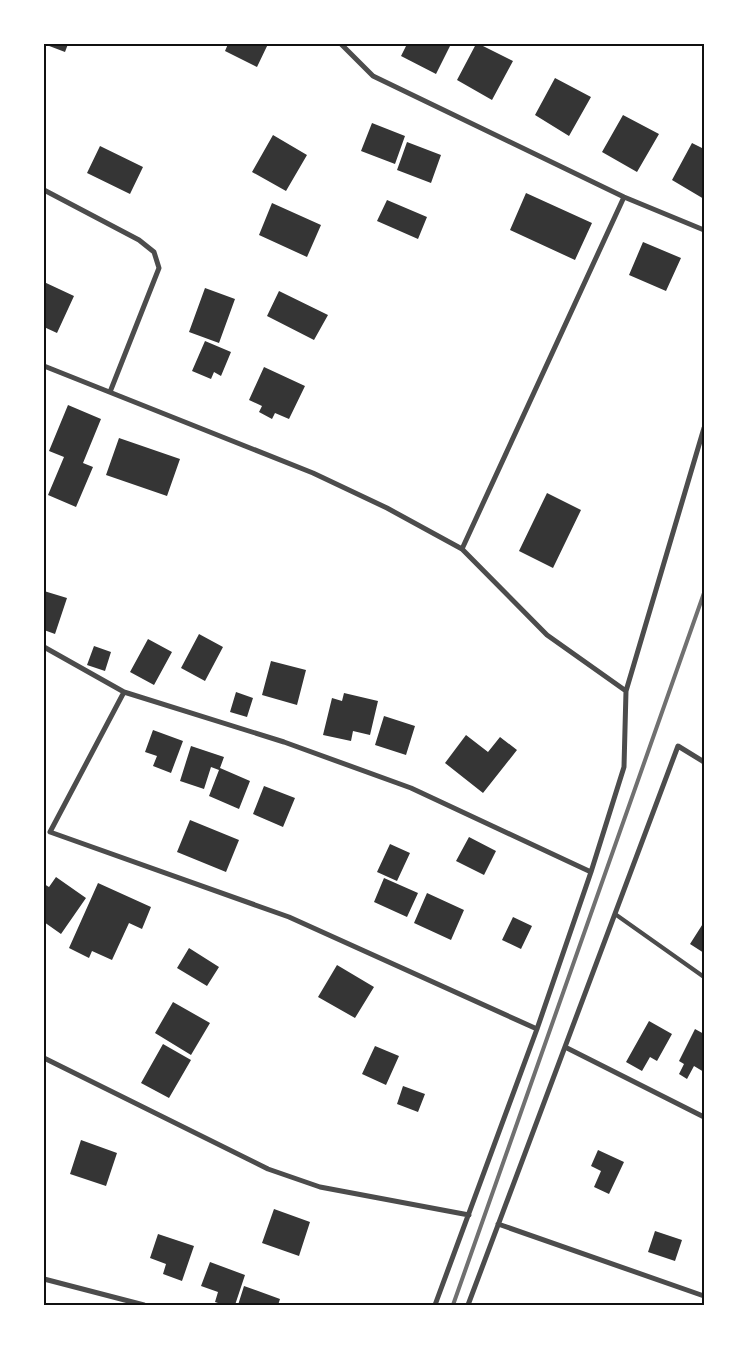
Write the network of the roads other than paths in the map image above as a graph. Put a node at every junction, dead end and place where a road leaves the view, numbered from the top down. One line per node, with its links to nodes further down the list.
1 (341, 44): 3 (street)
2 (44, 190): 6 (street)
3 (624, 197): 4 (street); 8 (street)
4 (704, 230)
5 (44, 366): 6 (street)
6 (110, 392): 8 (street)
7 (704, 428): 11 (street)
8 (462, 549): 11 (street)
9 (44, 647): 10 (street)
10 (124, 692): 13 (street); 16 (street)
11 (626, 692): 13 (street)
12 (704, 762): 14 (street)
13 (591, 872): 16 (street)
14 (615, 914): 15 (lane); 17 (street)
15 (704, 977)
16 (537, 1029): 20 (street)
17 (565, 1047): 19 (street); 21 (street)
18 (44, 1058): 20 (street)
19 (704, 1117)
20 (469, 1215): 25 (street)
21 (498, 1224): 23 (street); 26 (street)
22 (44, 1279): 24 (street)
23 (704, 1296)
24 (144, 1305)
25 (435, 1305)
26 (468, 1305)

